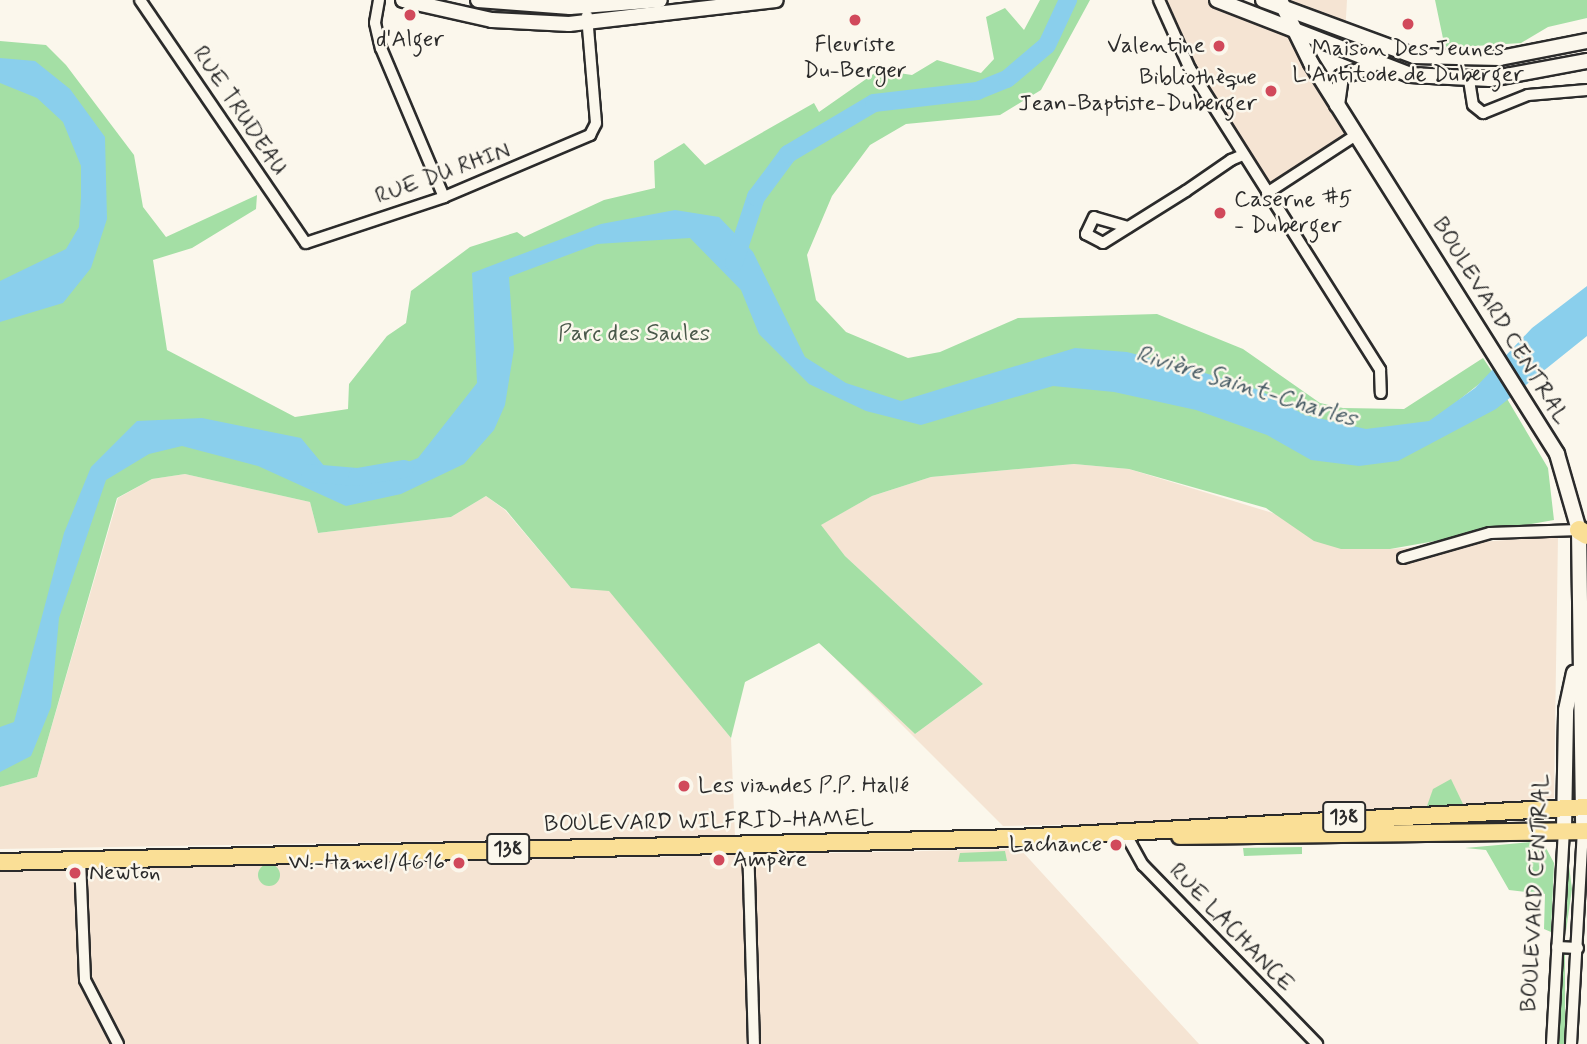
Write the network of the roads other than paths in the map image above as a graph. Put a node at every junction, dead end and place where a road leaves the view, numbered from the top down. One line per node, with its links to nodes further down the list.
1 (140, 0): 25 (street, RUE TRUDEAU)
2 (380, 0): 23 (street)
3 (403, 0): 12 (main road)
4 (478, 0): 11 (main road)
5 (660, 0): 11 (main road)
6 (776, 0): 12 (main road)
7 (1159, 0): 21 (street)
8 (1217, 0): 13 (main road)
9 (1263, 0): 10 (main road)
10 (1281, 4): 13 (main road, BOULEVARD CENTRAL); 14 (main road)
11 (586, 7): 12 (street)
12 (588, 23): 23 (street, RUE DU RHIN)
13 (1295, 34): 16 (main road); 19 (main road, BOULEVARD CENTRAL)
14 (1587, 41)
15 (1587, 61): 17 (main road)
16 (1378, 67): 17 (main road); 19 (main road)
17 (1469, 80): 18 (street)
18 (1587, 90)
19 (1337, 105): 20 (main road, BOULEVARD CENTRAL)
20 (1356, 135): 22 (street); 27 (main road, BOULEVARD CENTRAL)
21 (1243, 155): 22 (street); 24 (street)
22 (1267, 193): 26 (street)
23 (444, 197): 25 (street, RUE DU RHIN)
24 (1128, 228)
25 (306, 243)
26 (1381, 393)
27 (1584, 531): 28 (street); 29 (main road, BOULEVARD CENTRAL)
28 (1403, 558)
29 (1577, 661): 30 (main road, BOULEVARD CENTRAL); 31 (main road, BOULEVARD CENTRAL)
30 (1564, 807): 31 (main road, BOULEVARD WILFRID-HAMEL / 138); 32 (main road, BOULEVARD CENTRAL); 34 (main road, BOULEVARD WILFRID-HAMEL / 138)
31 (1586, 807): 33 (main road, BOULEVARD CENTRAL)
32 (1564, 829): 33 (main road, BOULEVARD WILFRID-HAMEL / 138); 34 (main road, BOULEVARD WILFRID-HAMEL / 138); 38 (street, BOULEVARD CENTRAL)
33 (1585, 831): 39 (street, BOULEVARD CENTRAL)
34 (1125, 833): 35 (main road, BOULEVARD WILFRID-HAMEL / 138); 42 (street, RUE LACHANCE)
35 (748, 843): 36 (main road, BOULEVARD WILFRID-HAMEL / 138); 41 (street)
36 (80, 860): 37 (main road, BOULEVARD WILFRID-HAMEL / 138); 40 (street)
37 (0, 862)
38 (1557, 947): 39 (street); 43 (street, BOULEVARD CENTRAL)
39 (1578, 948): 44 (street, BOULEVARD CENTRAL)
40 (118, 1044)
41 (754, 1044)
42 (1317, 1044)
43 (1552, 1044)
44 (1572, 1044)

